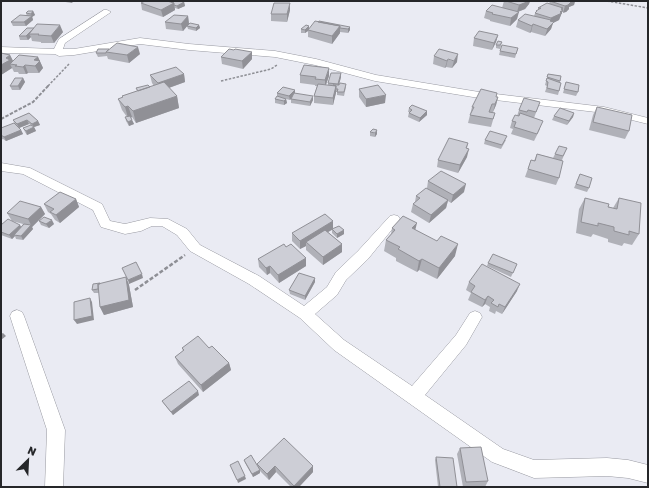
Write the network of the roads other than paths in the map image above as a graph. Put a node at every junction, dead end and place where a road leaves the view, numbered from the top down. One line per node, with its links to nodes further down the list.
1 (107, 12): 3 (street)
2 (1, 50): 3 (street)
3 (59, 53): 4 (street)
4 (648, 122)
5 (1, 167): 7 (street)
6 (394, 219): 7 (street)
7 (305, 314): 10 (street)
8 (17, 316): 12 (street)
9 (475, 317): 10 (street)
10 (413, 397): 11 (street)
11 (648, 474)
12 (54, 487)

